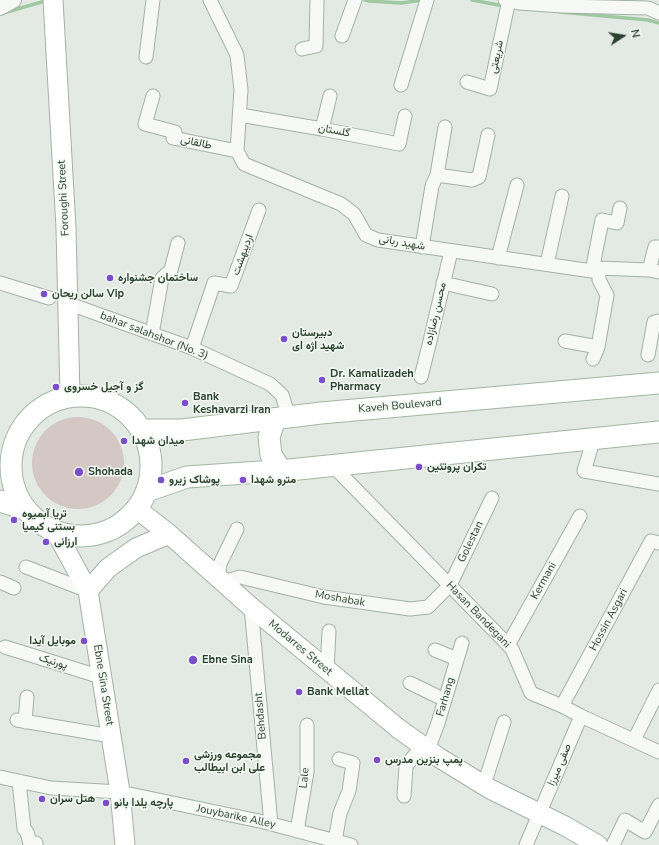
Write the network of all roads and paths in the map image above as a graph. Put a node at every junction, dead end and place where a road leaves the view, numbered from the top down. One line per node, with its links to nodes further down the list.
1 (13, 0): 10 (street)
2 (54, 0): 41 (main road, Foroughi Street)
3 (153, 0): 14 (street)
4 (210, 0): 19 (street)
5 (317, 0): 13 (street)
6 (355, 1): 12 (street)
7 (426, 2): 16 (street)
8 (507, 3): 9 (street); 15 (street, شریعتی)
9 (609, 4): 11 (street)
10 (0, 7)
11 (659, 13)
12 (342, 36)
13 (302, 49)
14 (146, 57)
15 (467, 82)
16 (401, 85)
17 (153, 96): 24 (street, طالقانی)
18 (330, 96): 22 (street)
19 (240, 115): 22 (street, گلستان); 24 (street)
20 (405, 116): 22 (street, گلستان)
21 (445, 127): 25 (street)
22 (322, 129)
23 (488, 135): 25 (street)
24 (237, 151): 31 (street, شهید ربانی)
25 (437, 175): 31 (street)
26 (517, 185): 34 (street)
27 (562, 196): 35 (street)
28 (620, 208): 36 (street)
29 (259, 210): 46 (street, اردیبهشت)
30 (178, 243): 43 (street)
31 (422, 247): 33 (street, شهید ربانی)
32 (659, 247): 37 (street)
33 (451, 251): 34 (street, شهید ربانی); 39 (street, محسن رضازاده)
34 (498, 258): 35 (street, شهید ربانی)
35 (547, 264): 36 (street, شهید ربانی)
36 (596, 270): 37 (street, شهید ربانی); 45 (street)
37 (654, 271)
38 (0, 283): 41 (street, bahar salahshor (No. 3))
39 (443, 283): 40 (street); 49 (street, محسن رضازاده)
40 (492, 294)
41 (58, 301): 43 (street, bahar salahshor (No. 3)); 51 (main road, Foroughi Street)
42 (659, 321): 47 (street)
43 (152, 334): 46 (street, bahar salahshor (No. 3))
44 (565, 341): 45 (street)
45 (598, 347): 48 (street)
46 (192, 348): 52 (street, bahar salahshor (No. 3))
47 (648, 355)
48 (593, 359)
49 (421, 377)
50 (659, 383): 52 (main road, Kaveh Boulevard)
51 (70, 396): 53 (main road); 56 (main road)
52 (282, 418): 53 (main road, Kaveh Boulevard); 58 (main road)
53 (142, 430): 61 (main road)
54 (659, 432): 55 (main road)
55 (594, 438): 57 (main road); 59 (street)
56 (6, 445): 63 (main road)
57 (332, 465): 58 (main road); 72 (street, Hasan Bandegani)
58 (282, 470): 61 (main road)
59 (659, 484)
60 (492, 498): 72 (street, Golestan)
61 (142, 500): 66 (main road); 67 (main road, Modarres Street)
62 (0, 501): 63 (main road)
63 (25, 509): 66 (main road)
64 (580, 516): 78 (street, Kermani)
65 (237, 529): 70 (street)
66 (56, 532): 74 (main road, Ebne Sina Street)
67 (170, 534): 70 (main road, Modarres Street); 74 (main road)
68 (659, 543): 88 (street, Hossin Asgari)
69 (26, 567): 74 (street)
70 (221, 580): 72 (street, Moshabak); 75 (main road, Modarres Street)
71 (0, 582): 73 (street)
72 (450, 585): 78 (street, Hasan Bandegani)
73 (14, 588)
74 (88, 591): 83 (main road, Ebne Sina Street)
75 (251, 607): 82 (main road, Modarres Street); 104 (street, Behdasht)
76 (329, 631): 82 (street)
77 (462, 643): 81 (street, Farhang)
78 (508, 645): 88 (street, Hasan Bandegani)
79 (5, 647): 83 (street, پورنیک)
80 (435, 650): 81 (street)
81 (457, 659): 87 (street, Farhang)
82 (327, 671): 94 (main road, Modarres Street)
83 (102, 677): 92 (main road, Ebne Sina Street)
84 (410, 683): 87 (street)
85 (659, 690): 93 (street)
86 (27, 697): 92 (street)
87 (445, 700): 94 (street, Farhang)
88 (562, 706): 89 (street, Hasan Bandegani)
89 (581, 716): 93 (street, Hasan Bandegani); 103 (street, صفی میرزا)
90 (504, 722): 99 (street)
91 (307, 725): 105 (street, Lale)
92 (111, 736): 100 (main road, Ebne Sina Street)
93 (634, 740): 95 (street, Hasan Bandegani)
94 (425, 748): 99 (main road, Modarres Street); 101 (street, Farhang)
95 (659, 752)
96 (339, 759): 106 (street)
97 (0, 777): 98 (street, Jouybarike Alley)
98 (19, 782): 100 (street, Jouybarike Alley); 107 (street)
99 (484, 785): 103 (main road, Modarres Street)
100 (120, 792): 104 (street, Jouybarike Alley); 108 (main road, Ebne Sina Street)
101 (404, 796)
102 (659, 805): 112 (street)
103 (539, 813): 110 (street, صفی میرزا); 111 (main road, Modarres Street)
104 (271, 824): 105 (street, Jouybarike Alley)
105 (298, 831): 106 (street, Jouybarike Alley)
106 (335, 841): 109 (street, Jouybarike Alley)
107 (36, 843)
108 (124, 845)
109 (351, 845)
110 (526, 845)
111 (598, 845)
112 (613, 845)

